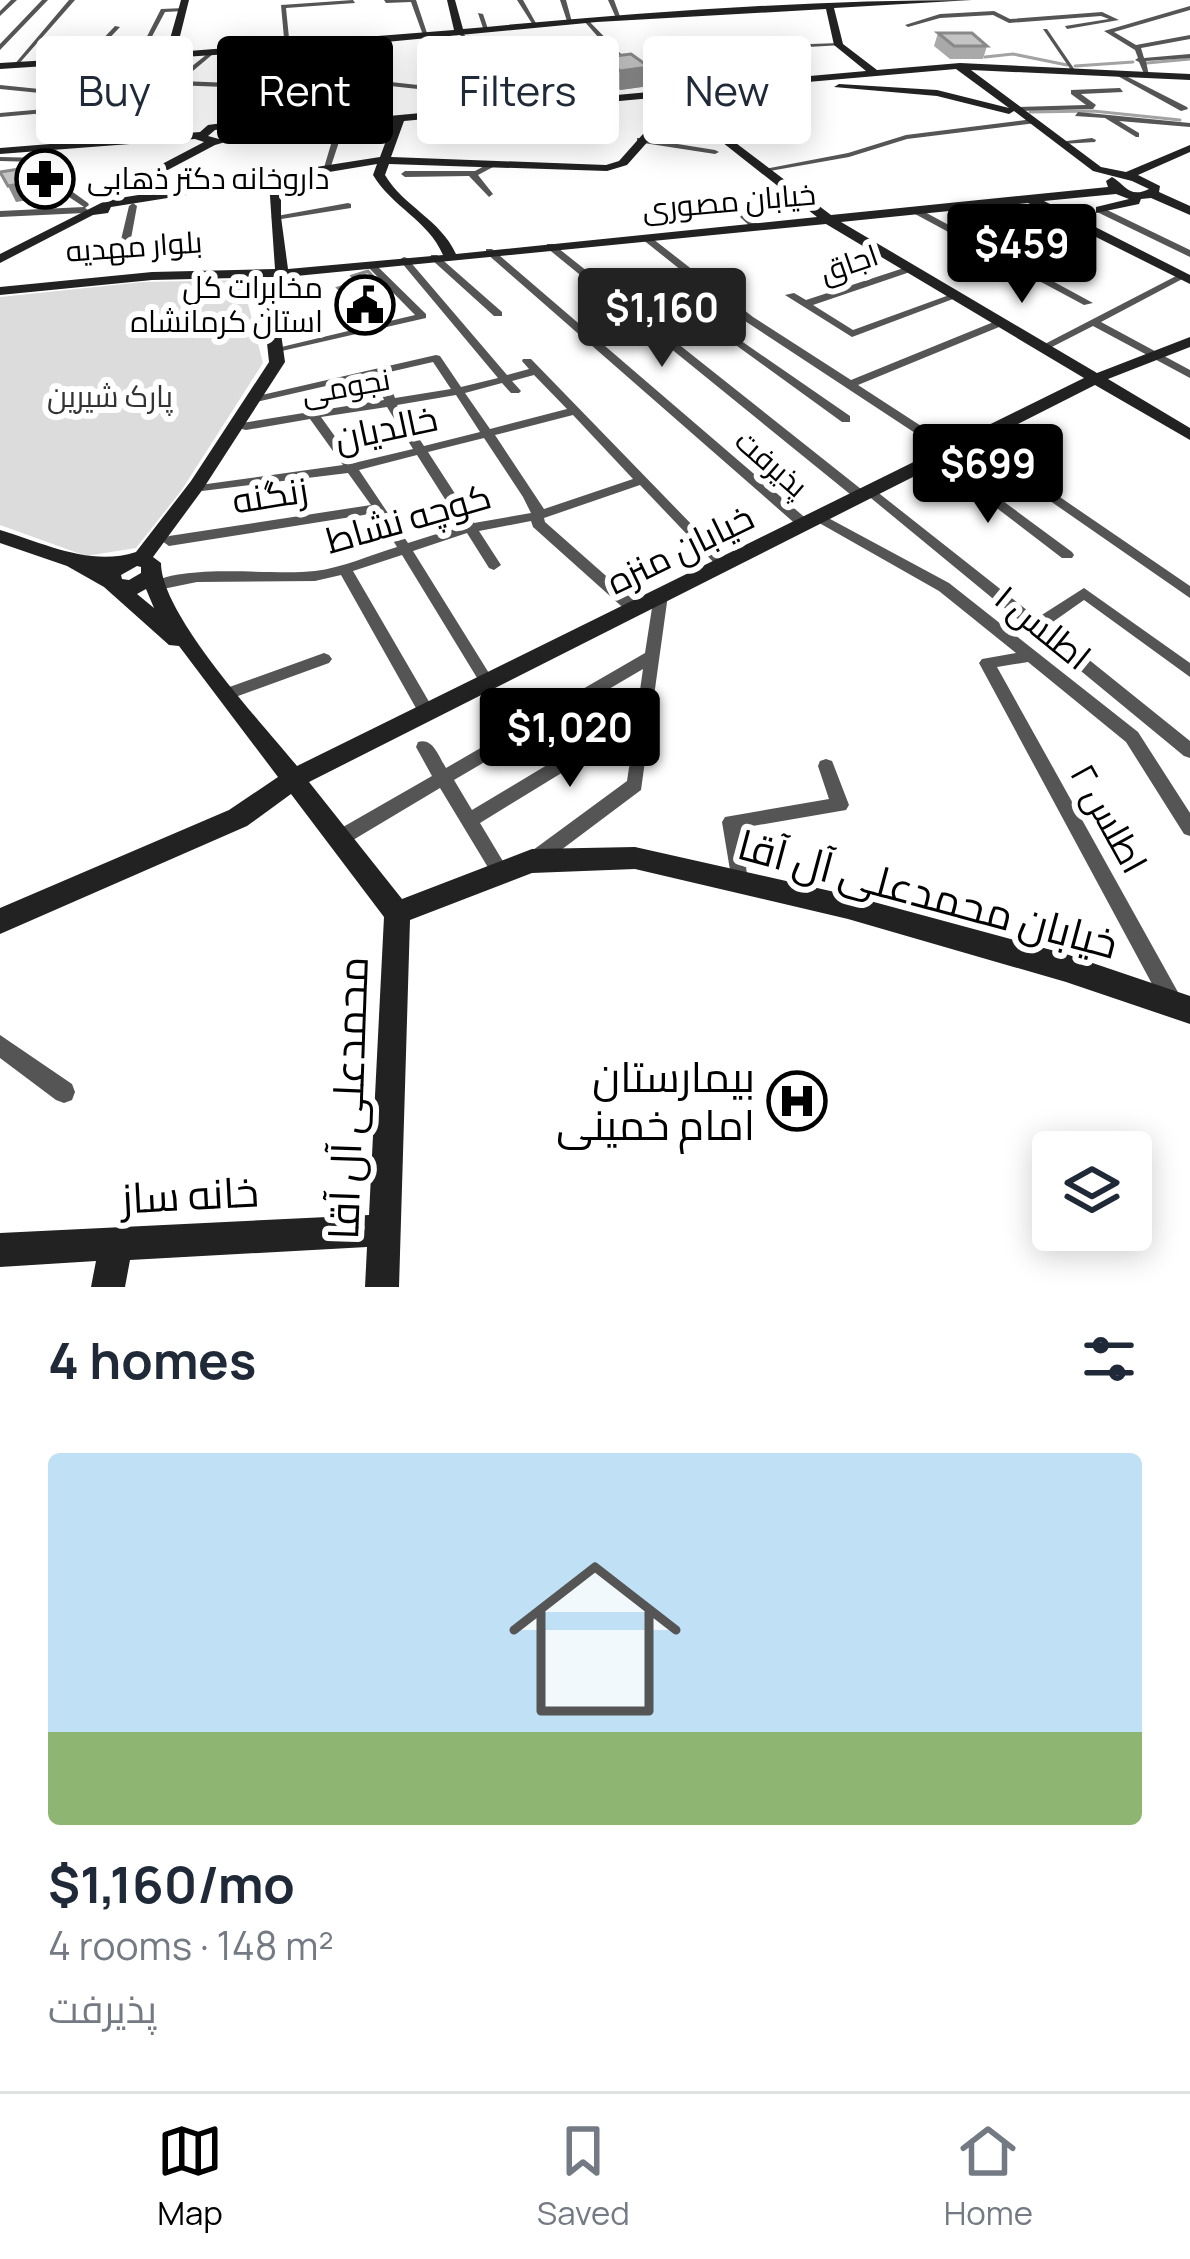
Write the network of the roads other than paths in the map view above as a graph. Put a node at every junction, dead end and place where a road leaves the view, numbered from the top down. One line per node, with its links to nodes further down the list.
1 (14, 0): 20 (street)
2 (45, 0): 57 (street)
3 (72, 0): 28 (street)
4 (411, 0): 13 (street); 44 (street)
5 (451, 0): 42 (main road)
6 (520, 0): 33 (street)
7 (563, 0): 29 (street)
8 (611, 0): 25 (street)
9 (727, 0): 19 (street)
10 (938, 0): 15 (main road)
11 (968, 0): 14 (main road)
12 (353, 1): 21 (street); 49 (street)
13 (386, 2)
14 (907, 3): 15 (main road); 22 (street)
15 (820, 5): 19 (main road); 55 (main road)
16 (483, 7): 37 (street)
17 (1190, 8): 24 (street)
18 (186, 9): 48 (street)
19 (740, 12): 25 (main road)
20 (0, 14)
21 (356, 14)
22 (927, 16): 23 (street); 31 (street)
23 (940, 16): 32 (street); 35 (street)
24 (1160, 17): 30 (street); 38 (street)
25 (619, 18): 27 (main road)
26 (73, 20): 28 (street)
27 (586, 20): 29 (main road); 51 (street)
28 (55, 21): 45 (street)
29 (570, 21): 33 (main road)
30 (1173, 22)
31 (908, 25)
32 (954, 25)
33 (540, 26): 37 (main road)
34 (117, 27): 47 (street)
35 (1067, 27)
36 (1099, 27): 43 (street)
37 (486, 28): 42 (main road)
38 (1121, 28): 43 (street); 54 (street)
39 (1045, 30): 71 (street)
40 (1160, 30): 52 (street)
41 (60, 31): 46 (street)
42 (459, 31): 44 (main road); 50 (street)
43 (1109, 32): 58 (street)
44 (426, 35): 53 (main road)
45 (46, 36)
46 (51, 36)
47 (109, 36)
48 (149, 36)
49 (286, 36)
50 (462, 36)
51 (601, 36)
52 (1186, 38): 54 (street)
53 (393, 39)
54 (1157, 43): 58 (street)
55 (839, 45): 69 (street); 73 (main road)
56 (36, 46): 64 (street)
57 (0, 47)
58 (1136, 47): 63 (street)
59 (193, 52): 60 (main road)
60 (211, 53): 61 (main road); 68 (street)
61 (217, 53)
62 (1190, 56): 63 (street)
63 (1138, 61): 75 (street)
64 (15, 65): 65 (main road); 66 (main road)
65 (0, 66)
66 (36, 66)
67 (960, 66): 71 (main road); 73 (main road); 94 (main road)
68 (193, 67)
69 (635, 68): 70 (street); 76 (street)
70 (619, 70)
71 (1076, 71): 74 (main road)
72 (36, 72): 82 (street)
73 (876, 73): 78 (main road); 79 (main road)
74 (1116, 74): 75 (main road); 91 (street)
75 (1147, 75): 77 (main road)
76 (643, 77)
77 (1190, 77)
78 (818, 79): 80 (main road); 94 (main road)
79 (811, 80)
80 (811, 80)
81 (0, 87): 82 (street)
82 (16, 88): 83 (street); 88 (street)
83 (36, 90)
84 (1120, 90): 94 (street)
85 (643, 93): 96 (main road)
86 (393, 94): 87 (street)
87 (402, 95)
88 (0, 98): 92 (street)
89 (36, 99): 90 (street)
90 (32, 101)
91 (1184, 109)
92 (0, 112): 93 (street)
93 (36, 112)
94 (1026, 116): 95 (street); 106 (main road); 115 (street)
95 (1107, 116): 98 (street); 99 (street)
96 (400, 118): 97 (main road); 113 (main road)
97 (393, 119)
98 (1190, 125)
99 (1136, 135)
100 (643, 138): 103 (main road)
101 (206, 139): 102 (main road); 112 (main road); 130 (main road)
102 (217, 139)
103 (640, 140): 105 (street); 114 (main road)
104 (1091, 140): 106 (street)
105 (643, 141)
106 (1062, 142): 120 (main road)
107 (334, 144): 116 (street)
108 (663, 144): 111 (street)
109 (731, 144): 115 (main road)
110 (1190, 148): 120 (main road)
111 (715, 152)
112 (0, 156): 130 (street)
113 (383, 160): 114 (main road); 116 (main road); 146 (main road)
114 (490, 165): 117 (street)
115 (762, 168): 138 (main road); 139 (main road)
116 (326, 169): 119 (main road)
117 (471, 173): 118 (street); 123 (street)
118 (405, 174)
119 (275, 179): 127 (main road); 137 (main road)
120 (1120, 182): 121 (main road); 124 (main road); 126 (main road, خیابان مصوری)
121 (1154, 193): 122 (main road); 124 (main road); 132 (main road)
122 (1190, 193)
123 (489, 194)
124 (1134, 195): 131 (main road)
125 (65, 196): 135 (street)
126 (1031, 200): 128 (main road, خیابان مصوری); 155 (main road)
127 (127, 205): 130 (main road); 142 (street)
128 (986, 205): 133 (main road, خیابان مصوری); 147 (street)
129 (348, 206): 137 (street)
130 (89, 208): 135 (street); 148 (main road)
131 (1100, 210): 145 (street)
132 (1190, 211)
133 (918, 212): 138 (main road, خیابان مصوری); 160 (street)
134 (0, 214): 135 (street)
135 (55, 214)
136 (743, 215): 140 (street)
137 (274, 217): 152 (main road)
138 (829, 220): 139 (main road, خیابان مصوری); 151 (main road)
139 (785, 224): 140 (main road, خیابان مصوری)
140 (755, 226): 141 (main road, خیابان مصوری)
141 (645, 237): 143 (main road, خیابان مصوری); 177 (street)
142 (125, 244)
143 (550, 246): 144 (main road, خیابان مصوری); 168 (street)
144 (489, 251): 146 (main road, خیابان مصوری); 197 (street, پذیرفت)
145 (1190, 254)
146 (442, 256): 149 (main road, خیابان مصوری); 162 (street)
147 (1081, 257)
148 (0, 259)
149 (404, 260): 150 (main road, خیابان مصوری); 175 (street)
150 (370, 264): 152 (main road, خیابان مصوری); 171 (street)
151 (910, 269): 158 (main road); 161 (street, اجاق)
152 (276, 270): 153 (main road, بلوار مهدیه); 154 (main road, بلوار مهدیه); 159 (main road); 163 (main road)
153 (153, 273): 154 (main road, بلوار مهدیه); 156 (main road, بلوار مهدیه)
154 (239, 274): 159 (main road)
155 (1186, 278): 164 (street)
156 (0, 288)
157 (790, 295): 161 (street)
158 (956, 296): 161 (street); 165 (main road)
159 (259, 300): 163 (main road)
160 (1088, 303)
161 (805, 304)
162 (498, 314)
163 (269, 316): 171 (main road)
164 (1093, 322): 170 (street); 172 (street)
165 (1000, 323): 170 (main road); 177 (street)
166 (711, 328): 168 (street)
167 (737, 341): 184 (street)
168 (670, 342): 194 (street)
169 (1190, 342): 172 (main road, خیابان منزه)
170 (1042, 348): 176 (main road)
171 (277, 351): 180 (main road)
172 (1155, 356): 174 (street); 176 (main road, خیابان منزه)
173 (379, 373): 179 (street); 180 (street); 181 (street)
174 (1190, 375)
175 (505, 379): 178 (street); 179 (street, نجومی); 182 (street, نجومی)
176 (1095, 379): 186 (main road); 188 (main road, خیابان منزه)
177 (849, 385): 190 (street)
178 (515, 391)
179 (455, 392): 181 (street, نجومی); 187 (street)
180 (257, 398): 185 (main road); 206 (main road)
181 (391, 404): 183 (street, نجومی); 189 (street)
182 (575, 411): 187 (street, خالدیان); 192 (street)
183 (316, 418): 185 (street, نجومی); 191 (street)
184 (846, 419)
185 (245, 426): 193 (main road)
186 (1190, 435)
187 (485, 436): 189 (street, خالدیان); 196 (street)
188 (972, 440): 190 (main road, خیابان منزه); 207 (street)
189 (420, 452): 191 (street, خالدیان); 198 (street)
190 (944, 454): 194 (main road, خیابان منزه); 202 (street)
191 (352, 468): 193 (street, خالدیان); 195 (street)
192 (642, 480): 196 (street, کوچه نشاط); 204 (street)
193 (207, 488): 200 (main road)
194 (866, 493): 197 (main road, خیابان منزه); 210 (street)
195 (380, 508): 200 (street, زنگنه); 201 (street)
196 (536, 516): 198 (street, کوچه نشاط); 209 (street)
197 (812, 520): 204 (main road, خیابان منزه); 211 (street, اطلس ۱)
198 (469, 528): 201 (street, کوچه نشاط); 203 (street)
199 (0, 536): 206 (main road)
200 (169, 542): 206 (main road)
201 (406, 550): 205 (street, کوچه نشاط); 216 (street)
202 (1067, 555)
203 (494, 565)
204 (723, 565): 208 (main road, خیابان منزه)
205 (345, 569): 206 (street, کوچه نشاط); 218 (street)
206 (135, 574): 214 (main road); 214 (main road)
207 (1187, 588)
208 (661, 595): 209 (main road, خیابان منزه); 212 (street)
209 (634, 609): 216 (main road, خیابان منزه)
210 (1037, 626): 215 (street); 221 (street)
211 (1032, 656): 226 (street, اطلس ۱); 233 (street, اطلس ۲)
212 (650, 658): 219 (street); 224 (street)
213 (324, 659): 217 (street)
214 (201, 661): 217 (main road)
215 (1190, 671)
216 (487, 682): 218 (main road, خیابان منزه)
217 (227, 694): 223 (main road)
218 (428, 712): 223 (main road, خیابان منزه)
219 (643, 715): 225 (street); 228 (street)
220 (424, 747): 224 (street)
221 (1190, 751)
222 (826, 766): 230 (street)
223 (295, 778): 227 (main road); 232 (main road, خیابان منزه)
224 (444, 778): 225 (street); 227 (street)
225 (470, 820): 229 (street)
226 (1190, 828)
227 (342, 837): 231 (main road)
228 (532, 860): 229 (main road, خیابان محمدعلی آل آقا); 230 (main road, خیابان محمدعلی آل آقا)
229 (501, 873): 231 (main road, خیابان محمدعلی آل آقا)
230 (739, 882): 233 (main road, خیابان محمدعلی آل آقا)
231 (397, 913): 236 (main road, محمدعلی آل آقا)
232 (0, 921)
233 (1182, 1007)
234 (0, 1045): 235 (street)
235 (64, 1091)
236 (385, 1230): 237 (main road, خانه ساز); 240 (main road, محمدعلی آل آقا)
237 (116, 1244): 238 (main road, خانه ساز); 239 (main road)
238 (0, 1250)
239 (107, 1287)
240 (382, 1287)

